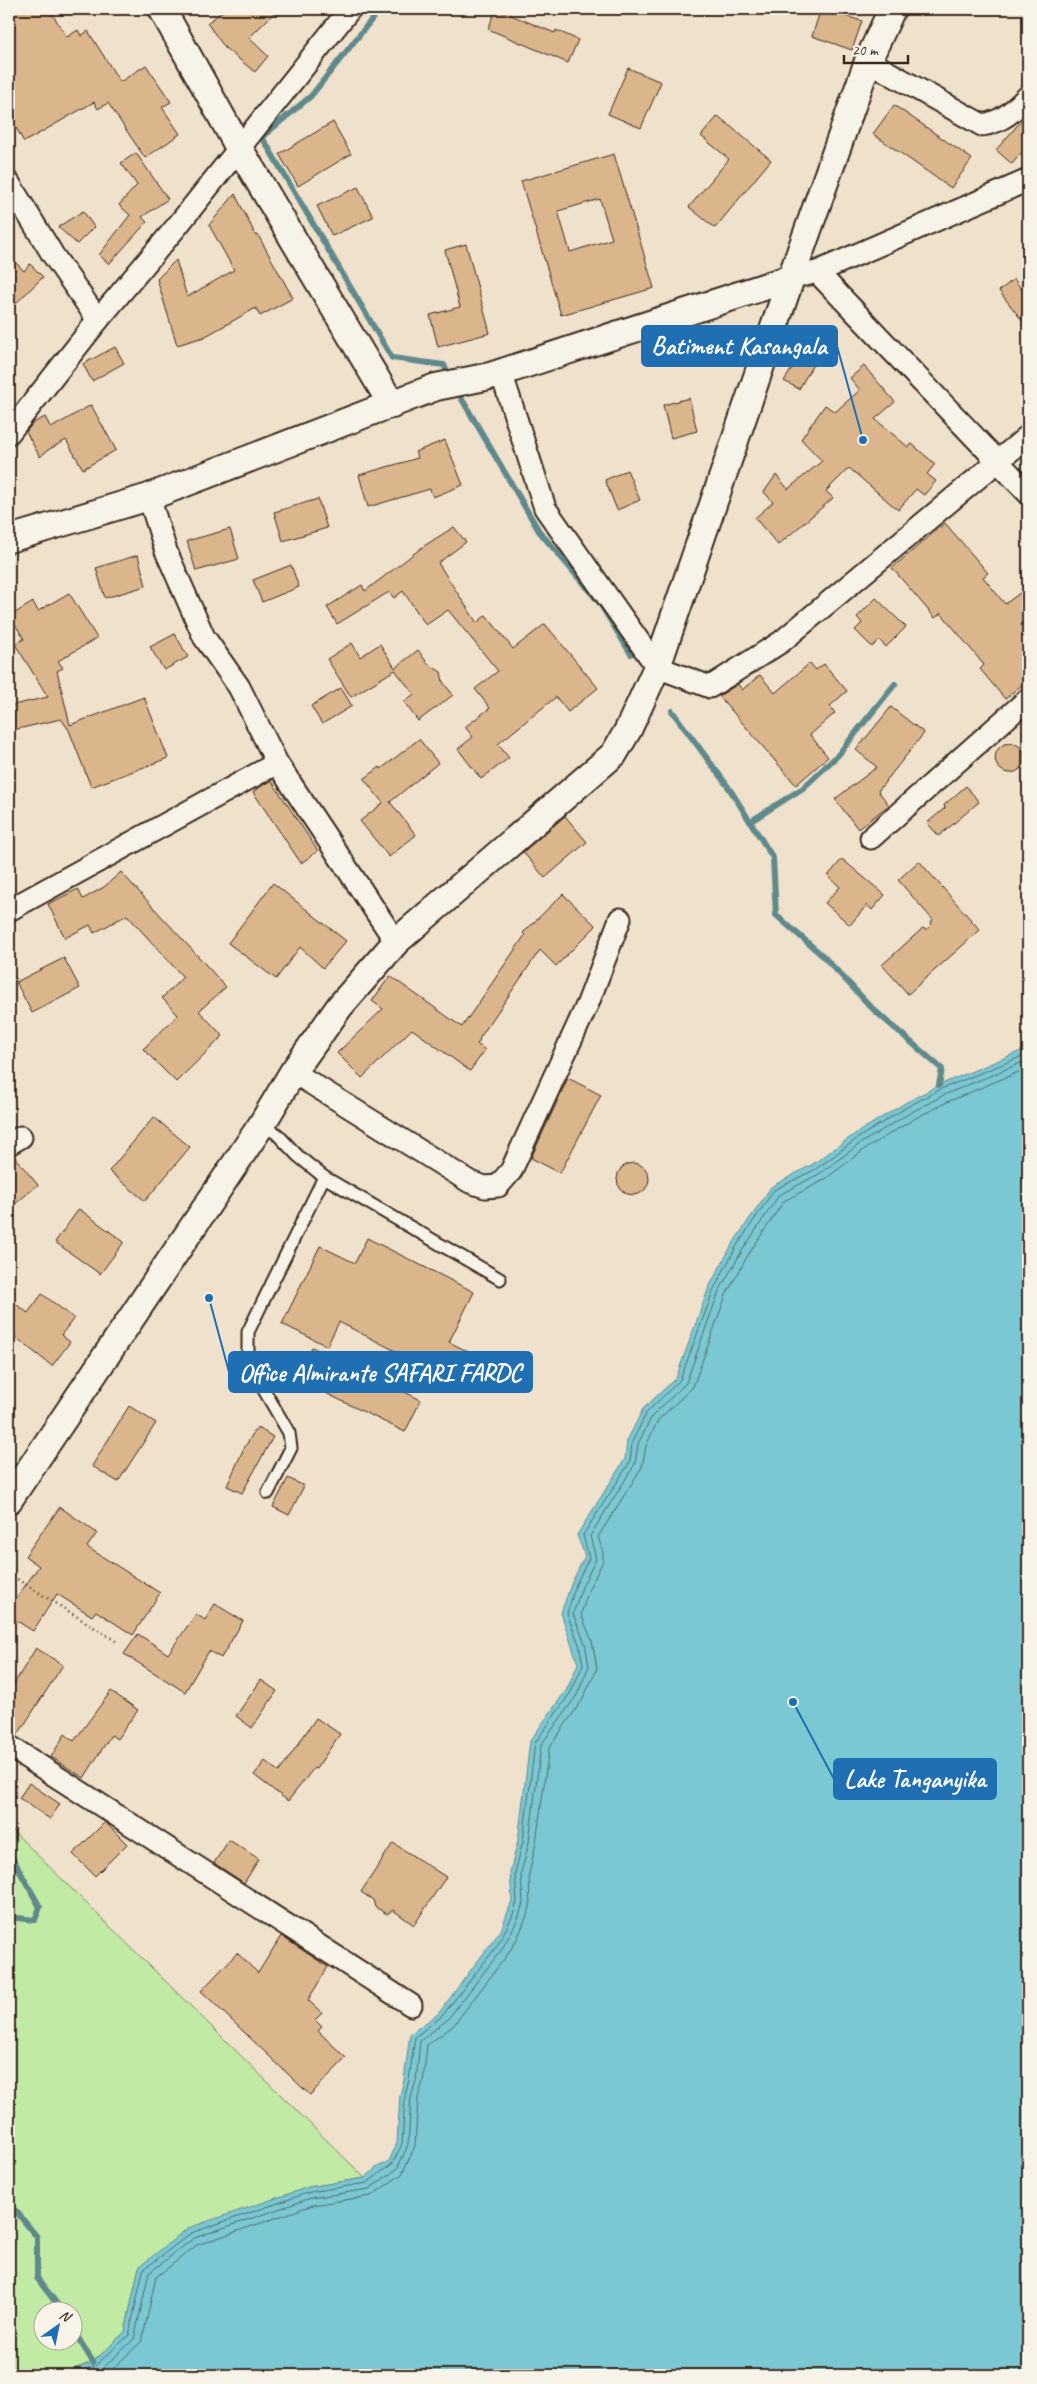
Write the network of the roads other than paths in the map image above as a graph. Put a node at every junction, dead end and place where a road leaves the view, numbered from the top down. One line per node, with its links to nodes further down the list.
1 (162, 9): 6 (street)
2 (350, 9): 6 (street)
3 (892, 9): 4 (street)
4 (868, 61): 5 (street); 10 (street)
5 (1028, 96)
6 (239, 148): 11 (street); 13 (street)
7 (1028, 180): 9 (street)
8 (9, 183): 11 (street)
9 (818, 272): 10 (street); 16 (street)
10 (791, 278): 12 (street); 20 (street)
11 (98, 320): 14 (street)
12 (495, 374): 13 (street); 20 (street)
13 (392, 406): 18 (street)
14 (9, 433)
15 (1028, 436): 16 (street)
16 (998, 462): 17 (street); 20 (street)
17 (1028, 493)
18 (149, 496): 19 (street); 22 (street)
19 (9, 539)
20 (657, 667): 26 (street)
21 (1028, 699): 23 (street)
22 (277, 763): 24 (street); 26 (street)
23 (871, 838)
24 (9, 910)
25 (620, 919): 27 (street)
26 (396, 942): 27 (street)
27 (293, 1072): 28 (street)
28 (262, 1124): 29 (lane); 32 (street)
29 (324, 1177): 30 (lane); 31 (lane)
30 (500, 1279)
31 (268, 1493)
32 (9, 1500)
33 (9, 1746): 34 (street)
34 (411, 2005)

